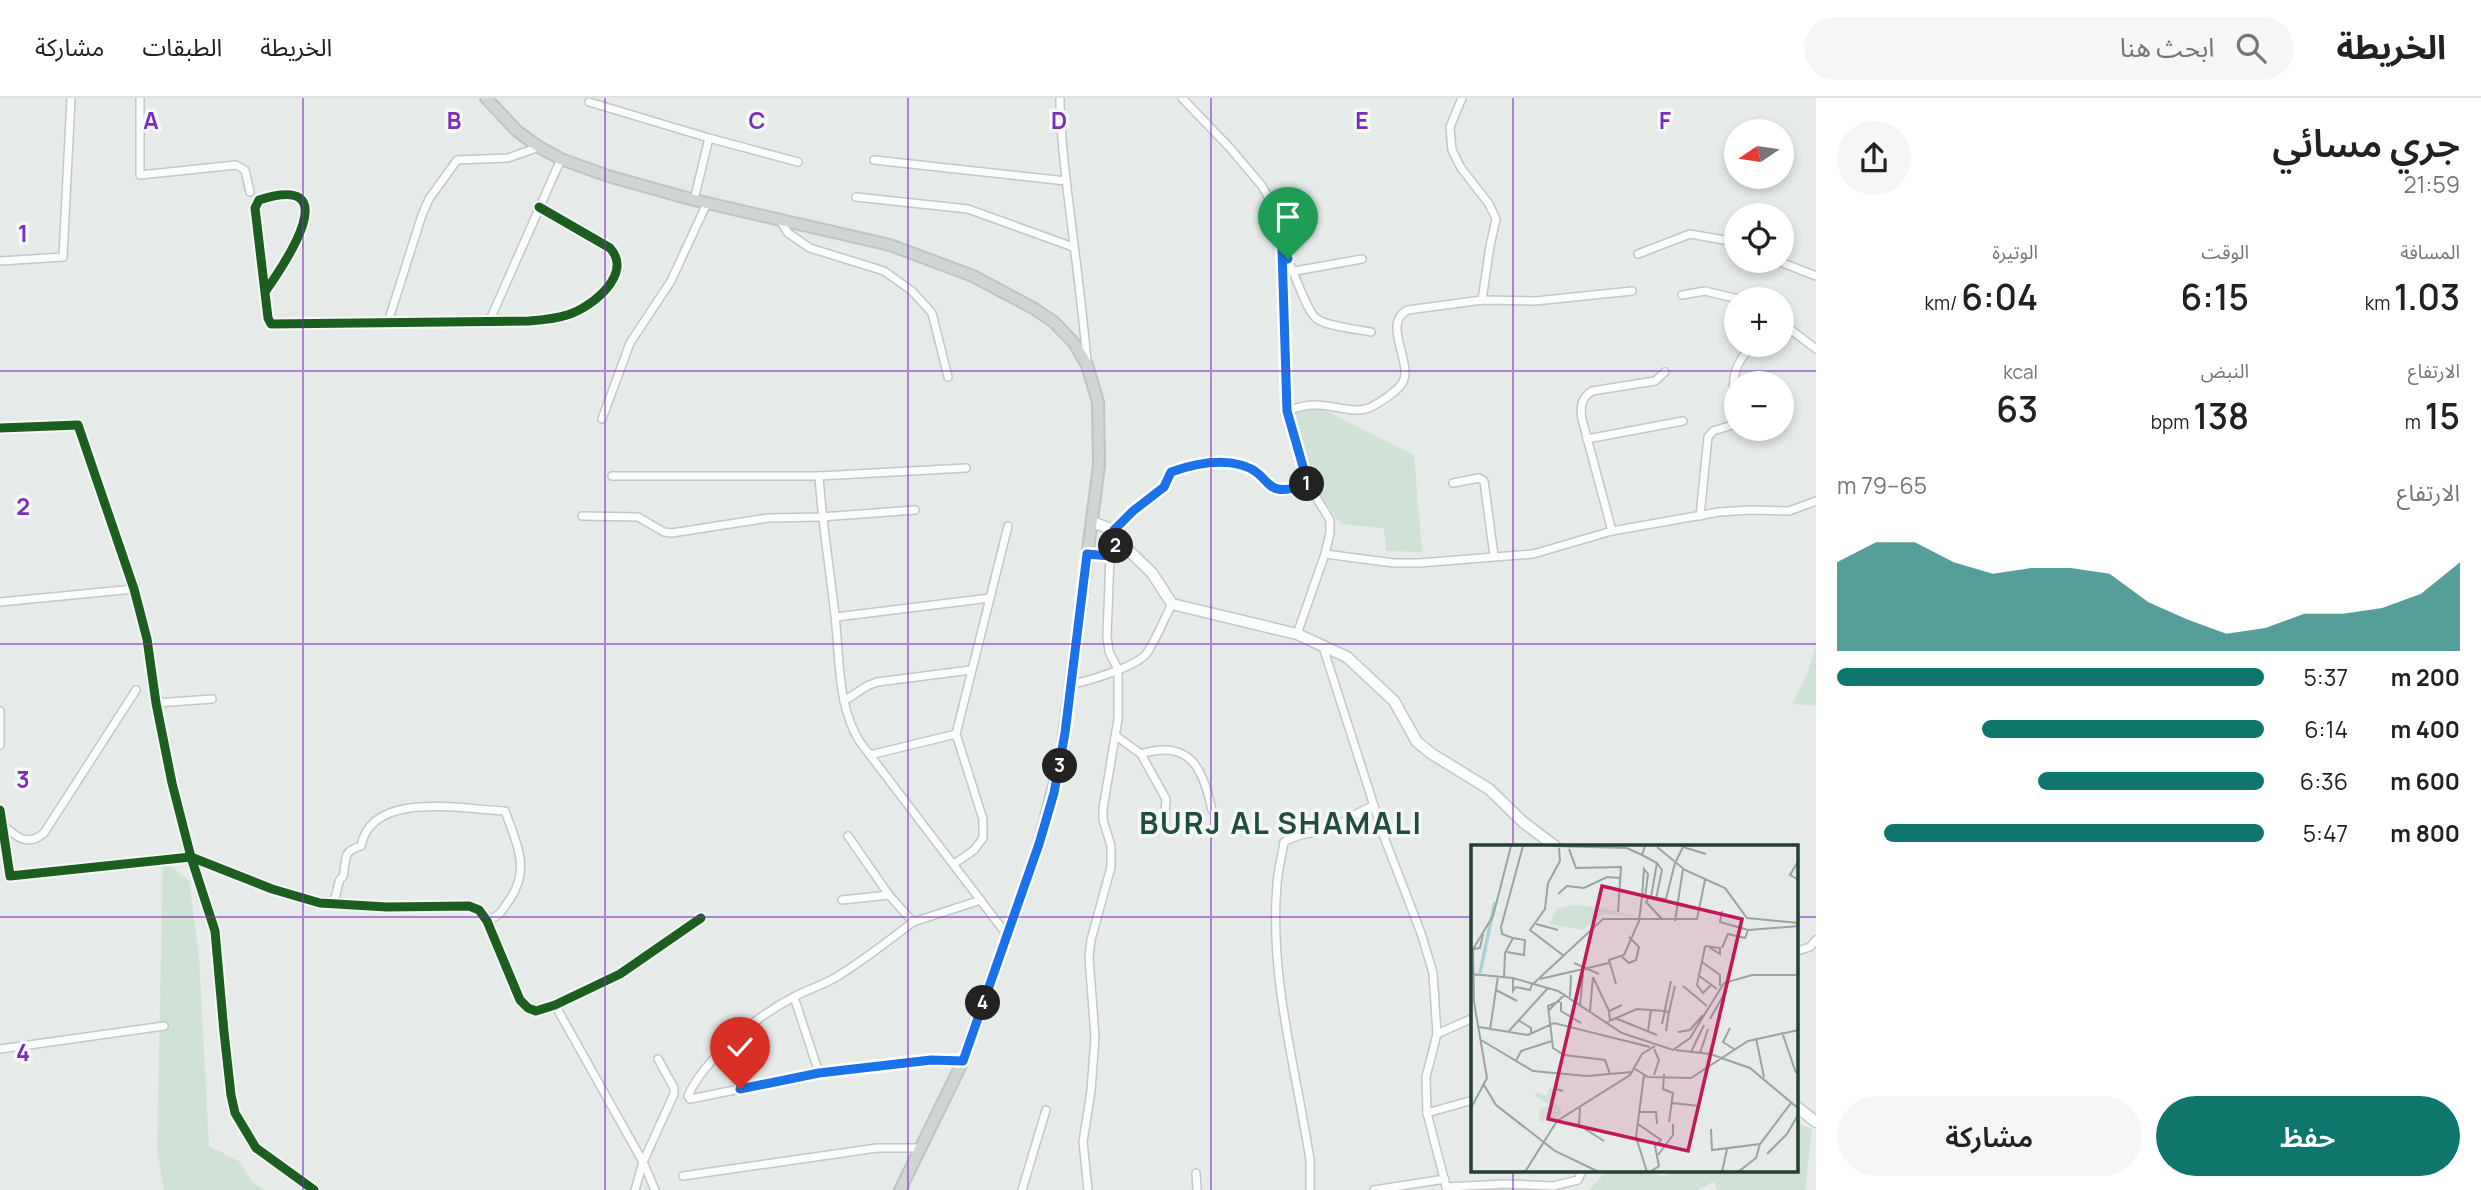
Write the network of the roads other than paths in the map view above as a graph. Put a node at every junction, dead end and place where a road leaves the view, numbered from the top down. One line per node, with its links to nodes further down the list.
1 (71, 98): 25 (street)
2 (140, 98): 14 (street)
3 (486, 98): 9 (main road)
4 (1060, 98): 13 (street)
5 (1182, 98): 22 (street)
6 (1462, 98): 33 (street)
7 (589, 102): 8 (street)
8 (709, 138): 12 (street); 16 (street)
9 (539, 147): 10 (main road); 34 (street)
10 (561, 159): 16 (main road); 18 (street)
11 (874, 160): 13 (street)
12 (798, 162)
13 (1066, 181): 21 (street)
14 (250, 192)
15 (856, 197): 21 (street)
16 (694, 201): 17 (main road)
17 (707, 203): 19 (main road); 43 (street)
18 (539, 207): 35 (street); 35 (street)
19 (778, 219): 39 (main road); 41 (street)
20 (1724, 240): 23 (street)
21 (1073, 247): 39 (street)
22 (1282, 249): 27 (street); 42 (street)
23 (1638, 254)
24 (1362, 259): 27 (street)
25 (0, 261)
26 (1794, 267): 28 (street)
27 (1295, 271): 36 (street)
28 (1816, 276)
29 (1632, 291): 33 (street)
30 (265, 292): 30 (street); 34 (street)
31 (1682, 295): 32 (street)
32 (1724, 296)
33 (1482, 300): 42 (street)
34 (388, 322): 35 (street)
35 (489, 322)
36 (1371, 331)
37 (1794, 332): 38 (street)
38 (1816, 349)
39 (1087, 365): 58 (main road)
40 (1665, 372): 47 (street)
41 (948, 377)
42 (1287, 411): 52 (street)
43 (602, 419)
44 (1683, 421): 47 (street)
45 (0, 428): 67 (street)
46 (1724, 428): 56 (street)
47 (1587, 439): 61 (street)
48 (966, 468): 50 (street)
49 (612, 476): 50 (street)
50 (819, 476): 57 (street)
51 (1453, 483): 66 (street)
52 (1308, 484): 60 (street); 64 (street)
53 (1816, 501): 56 (street)
54 (915, 510): 57 (street)
55 (582, 516): 57 (street)
56 (1700, 516): 61 (street)
57 (821, 517): 71 (street)
58 (1092, 522): 60 (street); 63 (main road)
59 (1008, 526): 68 (street)
60 (1114, 530): 62 (street)
61 (1612, 531): 66 (street)
62 (1119, 541): 65 (street); 70 (street)
63 (1087, 554): 65 (street); 76 (main road)
64 (1325, 554): 66 (street); 72 (street)
65 (1110, 556): 74 (street)
66 (1494, 556)
67 (134, 589): 69 (street); 80 (street)
68 (990, 598): 71 (street); 75 (street)
69 (0, 602)
70 (1172, 604): 72 (street); 74 (street)
71 (836, 617): 79 (street)
72 (1297, 634): 73 (street)
73 (1324, 647): 87 (street); 93 (street)
74 (1118, 669): 76 (street); 83 (street)
75 (971, 670): 79 (street); 82 (street)
76 (1072, 684): 106 (main road)
77 (136, 690): 90 (street)
78 (212, 699): 80 (street)
79 (844, 702): 86 (street)
80 (156, 703): 95 (street)
81 (0, 711): 84 (street)
82 (956, 734): 86 (street); 96 (street)
83 (1116, 736): 85 (street); 134 (street)
84 (0, 745)
85 (1141, 754): 89 (street); 91 (street)
86 (870, 755): 96 (street)
87 (1374, 806): 113 (street); 136 (street)
88 (0, 810): 90 (street)
89 (1212, 810)
90 (2, 824): 94 (street)
91 (1164, 826)
92 (848, 836): 99 (street)
93 (1553, 845)
94 (2, 851): 97 (street)
95 (191, 857): 97 (street); 102 (street); 129 (street)
96 (954, 864): 101 (street)
97 (9, 876): 98 (street)
98 (0, 877)
99 (889, 895): 100 (street); 105 (street)
100 (842, 900)
101 (981, 900): 105 (street); 106 (street)
102 (330, 904): 104 (street); 104 (street)
103 (701, 918): 110 (street)
104 (487, 921): 110 (street)
105 (913, 922): 109 (street)
106 (1007, 935): 116 (main road)
107 (1816, 940): 108 (street)
108 (1798, 951)
109 (793, 997): 117 (street); 117 (street)
110 (555, 1005): 124 (street)
111 (1471, 1019): 113 (street)
112 (164, 1026): 114 (street)
113 (1437, 1034): 121 (street)
114 (0, 1049)
115 (657, 1059): 124 (street)
116 (963, 1061): 117 (street); 123 (main road)
117 (819, 1073)
118 (1471, 1101): 121 (street)
119 (1798, 1108): 122 (street)
120 (1046, 1110): 133 (street)
121 (1427, 1113): 128 (street)
122 (1816, 1122)
123 (922, 1147): 127 (street); 132 (main road)
124 (643, 1162): 130 (street); 131 (street)
125 (1582, 1172): 128 (street)
126 (1196, 1173): 135 (street)
127 (683, 1176)
128 (1446, 1185): 137 (street)
129 (314, 1190)
130 (635, 1190)
131 (655, 1190)
132 (900, 1190)
133 (1022, 1190)
134 (1088, 1190)
135 (1197, 1190)
136 (1310, 1190)
137 (1374, 1190)

